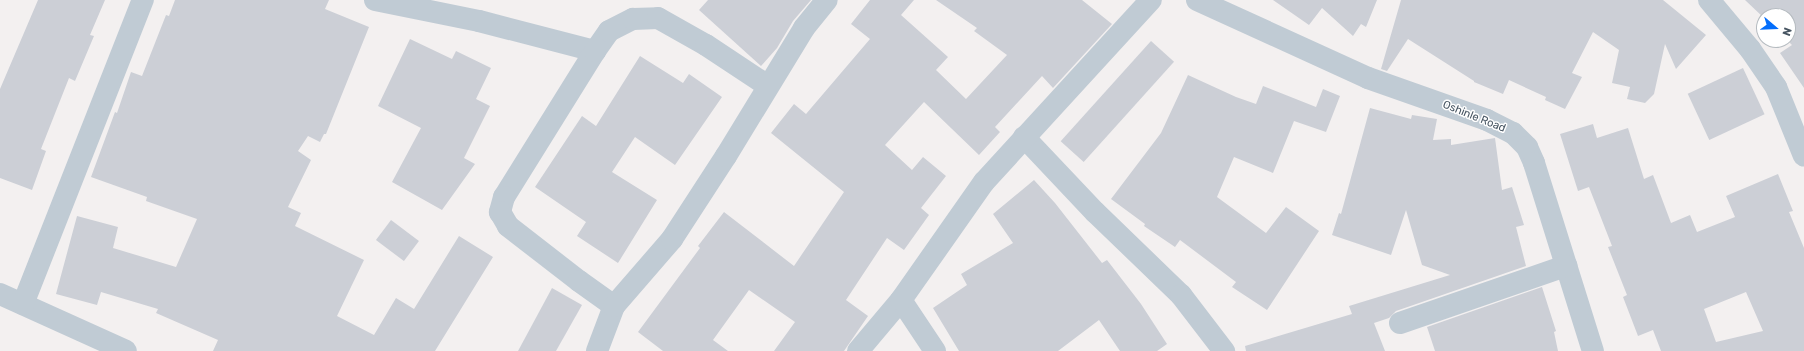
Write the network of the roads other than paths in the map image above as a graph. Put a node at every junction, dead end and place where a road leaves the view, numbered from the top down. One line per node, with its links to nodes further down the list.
1 (143, 0): 15 (street)
2 (374, 0): 8 (street)
3 (827, 0): 9 (street)
4 (1151, 0): 10 (street)
5 (1197, 0): 7 (street, Oshinle Road)
6 (1709, 0): 11 (street)
7 (1224, 5): 12 (street, Oshinle Road)
8 (595, 51): 9 (street); 16 (street)
9 (768, 86): 16 (street)
10 (1024, 137): 14 (street); 22 (street)
11 (1804, 156)
12 (1566, 266): 17 (street); 23 (street, Oshinle Road)
13 (0, 294): 15 (street)
14 (901, 300): 20 (street); 21 (street)
15 (23, 304): 18 (street)
16 (614, 306): 19 (street)
17 (1400, 323)
18 (126, 351)
19 (597, 351)
20 (858, 351)
21 (935, 351)
22 (1224, 351)
23 (1593, 351)

